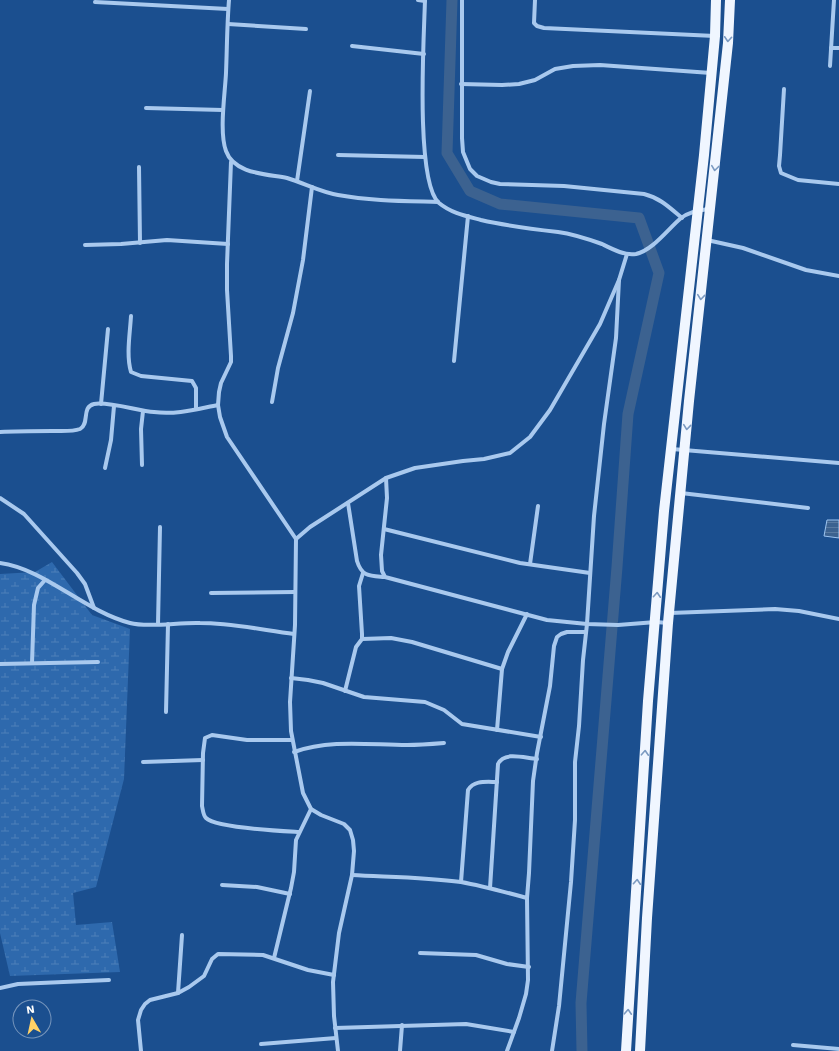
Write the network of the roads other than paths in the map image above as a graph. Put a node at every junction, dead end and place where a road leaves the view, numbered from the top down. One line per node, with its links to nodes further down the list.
1 (229, 0): 10 (street)
2 (418, 0): 8 (street)
3 (462, 0): 20 (street)
4 (535, 0): 13 (street)
5 (716, 0): 13 (main road)
6 (730, 0): 33 (main road, one-way to 33)
7 (834, 0): 15 (street)
8 (425, 1): 17 (street)
9 (95, 2): 10 (street)
10 (228, 9): 11 (street)
11 (228, 24): 12 (street); 24 (street)
12 (306, 29)
13 (715, 36): 19 (main road)
14 (352, 46): 17 (street)
15 (831, 48): 16 (street); 18 (street)
16 (839, 48)
17 (424, 54): 26 (street)
18 (830, 66)
19 (711, 73): 20 (street); 34 (main road)
20 (461, 84): 36 (street)
21 (784, 89): 30 (street)
22 (310, 91): 29 (street)
23 (146, 108): 24 (street)
24 (223, 110): 27 (street)
25 (338, 155): 26 (street)
26 (425, 157): 32 (street)
27 (231, 162): 29 (street); 39 (street)
28 (140, 167): 38 (street)
29 (297, 181): 31 (street)
30 (839, 184)
31 (312, 187): 32 (street); 47 (street)
32 (438, 202): 35 (street)
33 (710, 209): 34 (street); 37 (main road)
34 (697, 210): 36 (street); 54 (main road)
35 (468, 216): 41 (street); 46 (street)
36 (682, 218): 41 (street)
37 (707, 240): 42 (street); 55 (main road, one-way to 55)
38 (140, 243): 39 (street); 40 (street)
39 (228, 244): 49 (street)
40 (85, 245)
41 (626, 254): 43 (street)
42 (839, 276)
43 (619, 280): 59 (street); 71 (street)
44 (131, 316): 51 (street)
45 (108, 329): 48 (street)
46 (454, 362)
47 (272, 402)
48 (101, 404): 50 (street); 53 (street)
49 (218, 405): 51 (street); 67 (street)
50 (114, 406): 52 (street); 58 (street)
51 (196, 409): 52 (street)
52 (143, 410): 57 (street)
53 (0, 432)
54 (672, 449): 55 (street); 80 (main road, one-way to 54)
55 (684, 451): 56 (street); 60 (main road)
56 (839, 463)
57 (142, 465)
58 (105, 468)
59 (386, 478): 62 (street); 66 (street)
60 (680, 493): 64 (street); 78 (main road)
61 (0, 498): 76 (street)
62 (348, 503): 67 (street); 70 (street)
63 (538, 506): 69 (street)
64 (808, 508)
65 (160, 528): 81 (street)
66 (384, 529): 69 (street); 72 (street)
67 (296, 539): 74 (street)
68 (0, 564): 73 (street)
69 (530, 564): 71 (street)
70 (363, 573): 72 (street); 86 (street)
71 (590, 573): 83 (street)
72 (385, 577): 77 (street)
73 (44, 580): 76 (street); 88 (street)
74 (295, 592): 75 (street); 85 (street)
75 (211, 593)
76 (94, 608): 81 (street)
77 (527, 614): 83 (street); 90 (street)
78 (669, 618): 79 (street); 80 (street); 132 (main road)
79 (839, 619)
80 (656, 622): 83 (street); 131 (main road, one-way to 80)
81 (158, 624): 82 (street)
82 (168, 624): 85 (street); 93 (street)
83 (587, 624): 84 (street)
84 (586, 632): 95 (street); 130 (street)
85 (294, 634): 91 (street)
86 (362, 639): 90 (street); 92 (street)
87 (98, 662): 88 (street)
88 (32, 663): 89 (street)
89 (0, 664)
90 (502, 669): 94 (street)
91 (291, 678): 92 (street); 96 (street)
92 (345, 691): 94 (street)
93 (166, 712)
94 (497, 730): 95 (street)
95 (540, 737): 99 (street)
96 (292, 740): 98 (street); 100 (street)
97 (444, 743): 98 (street)
98 (294, 752): 103 (street)
99 (536, 759): 102 (street); 110 (street)
100 (203, 760): 101 (street); 104 (street)
101 (142, 762)
102 (497, 782): 106 (street); 108 (street)
103 (311, 809): 104 (street); 105 (street)
104 (299, 832): 109 (street)
105 (352, 875): 106 (street); 115 (street)
106 (461, 882): 108 (street)
107 (222, 885): 109 (street)
108 (490, 888): 110 (street)
109 (290, 894): 113 (street)
110 (527, 898): 114 (street)
111 (182, 935): 118 (street)
112 (420, 954): 114 (street)
113 (274, 958): 115 (street); 118 (street)
114 (529, 967): 121 (street)
115 (334, 975): 120 (street)
116 (109, 980): 117 (street)
117 (0, 988)
118 (178, 993): 126 (street)
119 (402, 1025): 120 (street); 121 (street); 128 (street)
120 (335, 1028): 122 (street)
121 (514, 1032): 129 (street)
122 (336, 1038): 123 (street); 127 (street)
123 (261, 1044)
124 (793, 1045): 125 (street)
125 (839, 1049)
126 (141, 1051)
127 (338, 1051)
128 (400, 1051)
129 (507, 1051)
130 (552, 1051)
131 (626, 1051)
132 (640, 1051)

